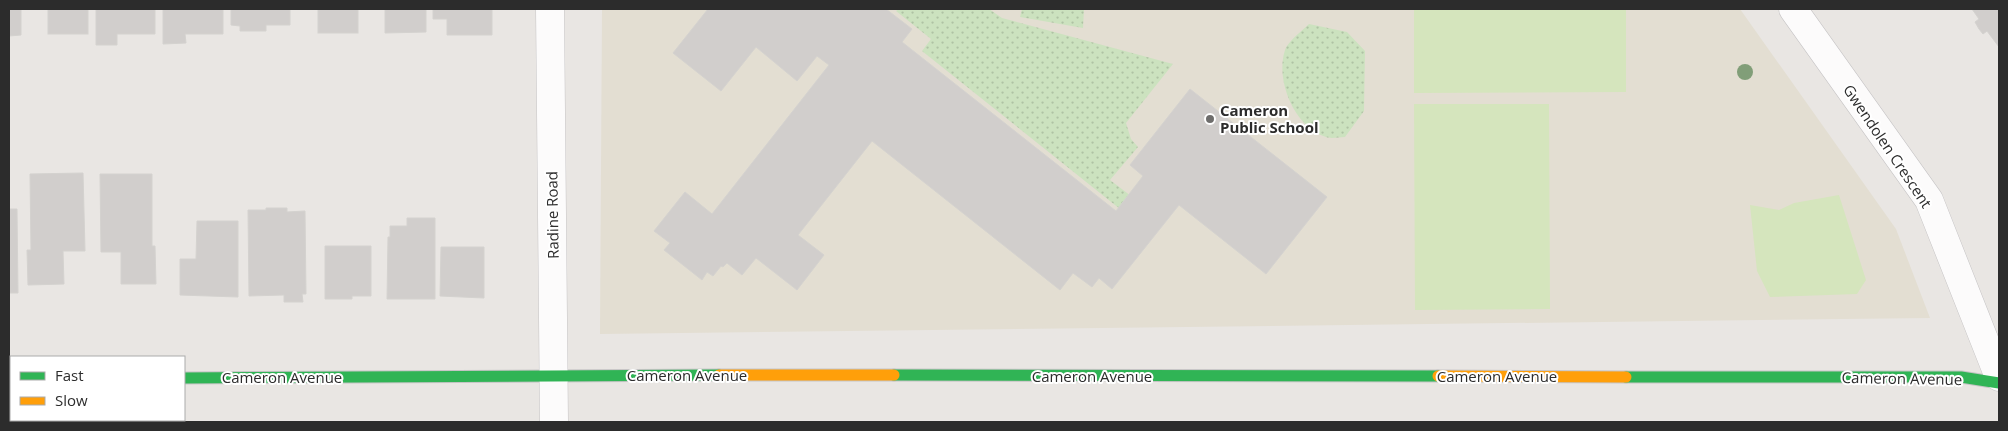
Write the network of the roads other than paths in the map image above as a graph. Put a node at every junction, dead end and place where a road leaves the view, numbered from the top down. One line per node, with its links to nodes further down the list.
1 (550, 9): 3 (street, Radine Road)
2 (1793, 9): 4 (street, Gwendolen Crescent)
3 (554, 375): 5 (street, Cameron Avenue); 6 (street, Cameron Avenue); 7 (street, Radine Road)
4 (1999, 377)
5 (185, 378)
6 (1999, 383)
7 (554, 422)

